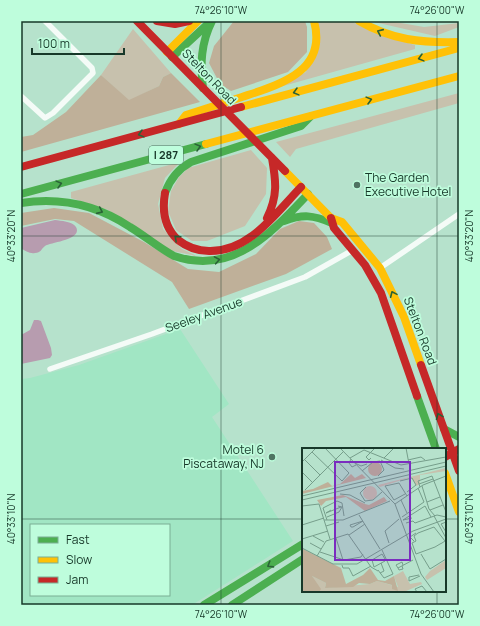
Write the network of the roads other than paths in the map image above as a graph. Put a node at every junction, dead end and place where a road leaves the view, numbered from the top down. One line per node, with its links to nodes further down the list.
1 (45, 21): 14 (street)
2 (137, 21): 11 (main road, Stelton Road)
3 (157, 21): 4 (main road)
4 (189, 21)
5 (198, 21): 11 (main road)
6 (212, 21): 11 (main road); 13 (main road)
7 (314, 21): 16 (main road)
8 (359, 21): 9 (main road, one-way to 8)
9 (459, 42)
10 (459, 48): 16 (main road, I 287, one-way to 16)
11 (170, 54): 13 (main road, Stelton Road)
12 (459, 76): 15 (main road, I 287, one-way to 12)
13 (203, 88): 17 (main road, Stelton Road)
14 (21, 96)
15 (312, 116): 20 (main road, I 287, one-way to 15); 26 (main road, one-way to 15)
16 (179, 124): 18 (main road, I 287, one-way to 18)
17 (270, 156): 19 (main road, Stelton Road); 26 (main road)
18 (21, 167)
19 (301, 187): 21 (main road, Stelton Road); 26 (main road)
20 (21, 194)
21 (308, 194): 24 (main road, Stelton Road); 25 (main road)
22 (21, 203): 25 (main road, one-way to 25)
23 (459, 214): 28 (street)
24 (332, 221): 25 (main road); 27 (main road, Stelton Road); 28 (main road, Stelton Road)
25 (279, 224)
26 (263, 225)
27 (353, 250): 29 (street, Seeley Avenue); 32 (main road, Stelton Road)
28 (380, 268): 30 (main road, Stelton Road, one-way to 28)
29 (50, 369)
30 (444, 430): 31 (main road); 33 (main road, Stelton Road)
31 (459, 437)
32 (436, 448)
33 (456, 450): 34 (main road); 35 (main road, Stelton Road)
34 (446, 456)
35 (458, 466): 36 (main road)
36 (446, 472)
37 (446, 475): 38 (main road)
38 (459, 512)
39 (302, 545): 41 (main road, one-way to 41)
40 (302, 560): 42 (main road)
41 (204, 605)
42 (232, 605)

